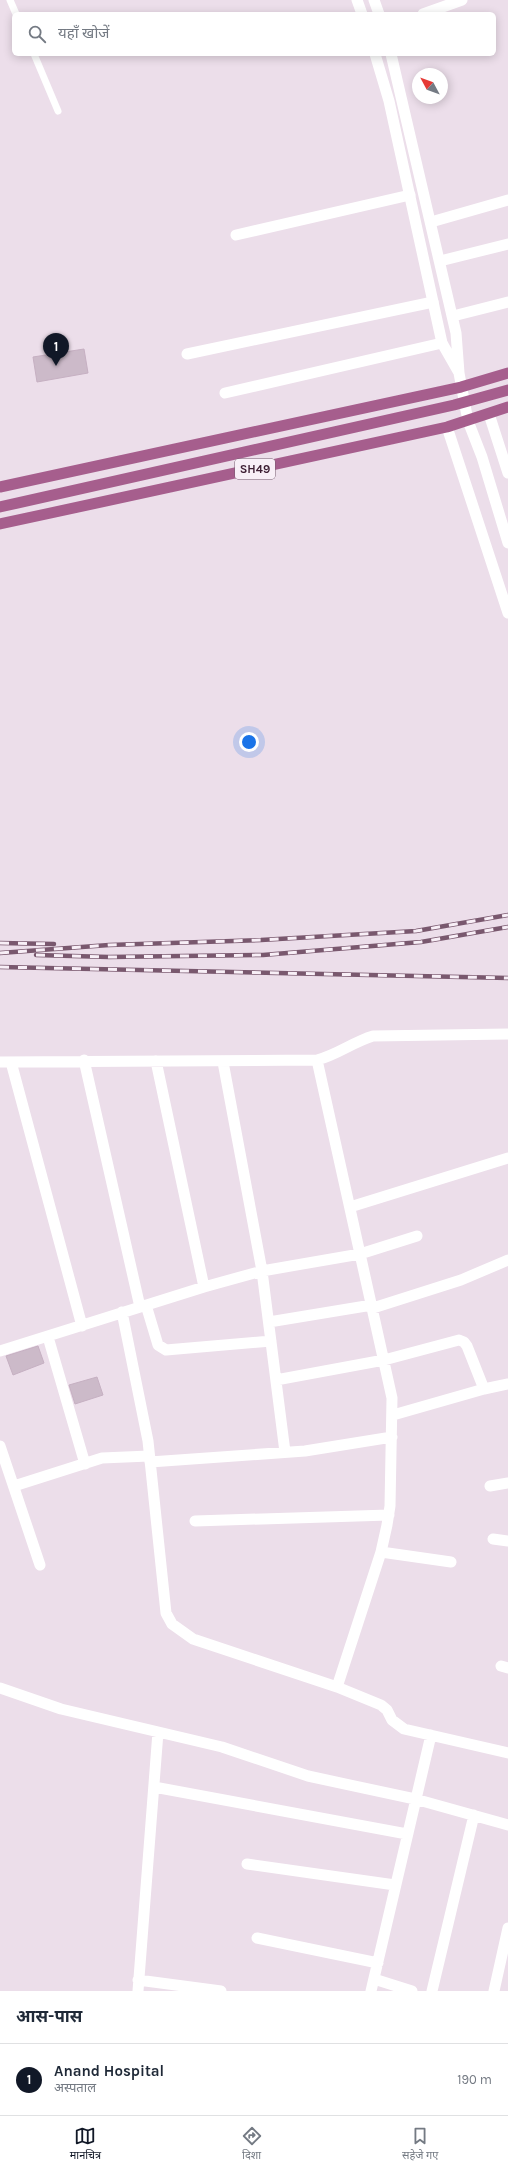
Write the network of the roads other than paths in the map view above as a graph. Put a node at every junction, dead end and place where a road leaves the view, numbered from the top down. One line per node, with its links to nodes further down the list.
1 (10, 0): 5 (lane)
2 (357, 0): 6 (street)
3 (374, 0): 7 (street)
4 (462, 0): 8 (street)
5 (15, 12)
6 (361, 12)
7 (378, 12)
8 (429, 12)
9 (35, 56): 12 (lane)
10 (376, 56): 14 (street)
11 (391, 56): 13 (street)
12 (58, 111)
13 (416, 158): 14 (street); 17 (street)
14 (403, 159): 15 (street)
15 (410, 195): 18 (street); 21 (street)
16 (508, 200): 17 (street)
17 (431, 222): 20 (street)
18 (236, 235)
19 (508, 244): 20 (street)
20 (440, 261): 23 (street)
21 (433, 302): 24 (street); 25 (street)
22 (508, 302): 23 (street)
23 (452, 316): 26 (street)
24 (442, 343): 26 (street); 30 (street)
25 (187, 354)
26 (459, 373): 28 (street)
27 (508, 373): 28 (main road)
28 (461, 387): 33 (street); 36 (main road)
29 (508, 390): 37 (main road, SH49)
30 (225, 393)
31 (508, 407): 32 (main road, SH49)
32 (489, 414): 33 (main road, SH49); 35 (street)
33 (468, 421): 34 (main road, SH49); 39 (street)
34 (447, 427): 38 (main road, SH49); 40 (street)
35 (508, 473)
36 (0, 488)
37 (0, 507)
38 (0, 524)
39 (508, 543)
40 (508, 613)
41 (508, 1034): 43 (street)
42 (84, 1060): 44 (street); 45 (street); 54 (street)
43 (317, 1060): 46 (street); 48 (street)
44 (5, 1062): 58 (street)
45 (156, 1062): 46 (street); 53 (street)
46 (223, 1062): 52 (street)
47 (508, 1158): 48 (street)
48 (350, 1207): 50 (street)
49 (417, 1236): 50 (street)
50 (360, 1254): 52 (street); 55 (street)
51 (508, 1260): 55 (street)
52 (262, 1271): 53 (street); 57 (street)
53 (204, 1287): 54 (street)
54 (143, 1306): 56 (street); 60 (street)
55 (372, 1307): 57 (street); 62 (street)
56 (122, 1312): 58 (street); 70 (street)
57 (268, 1322): 60 (street)
58 (82, 1326): 59 (street)
59 (48, 1336): 61 (street); 71 (street)
60 (271, 1341): 63 (street)
61 (0, 1351)
62 (384, 1360): 63 (street); 65 (street); 66 (street)
63 (276, 1380): 69 (street)
64 (508, 1384): 65 (street)
65 (484, 1389): 66 (street)
66 (393, 1415): 67 (street)
67 (392, 1437): 69 (street); 75 (street)
68 (0, 1446): 73 (street)
69 (285, 1452): 70 (street)
70 (150, 1459): 71 (street); 82 (street)
71 (85, 1464): 73 (street)
72 (508, 1483): 74 (street)
73 (14, 1486): 81 (street)
74 (490, 1486)
75 (389, 1515): 76 (street); 79 (street)
76 (195, 1521)
77 (492, 1539): 78 (street)
78 (508, 1541)
79 (381, 1552): 80 (street); 82 (street)
80 (451, 1562)
81 (40, 1566)
82 (337, 1687): 85 (street)
83 (0, 1688): 84 (street)
84 (158, 1732): 87 (street); 88 (street)
85 (431, 1735): 86 (street); 88 (street)
86 (508, 1754)
87 (154, 1787): 91 (street); 98 (street)
88 (416, 1796): 89 (street); 91 (street)
89 (474, 1815): 90 (street); 102 (street)
90 (508, 1825)
91 (407, 1834): 93 (street)
92 (248, 1864): 93 (street)
93 (396, 1885): 96 (street)
94 (508, 1928): 103 (street)
95 (256, 1938): 96 (street)
96 (378, 1963): 97 (street)
97 (374, 1979): 100 (street); 101 (street)
98 (138, 1986): 99 (street)
99 (221, 1991)
100 (371, 1991)
101 (412, 1991)
102 (432, 1991)
103 (494, 1991)

